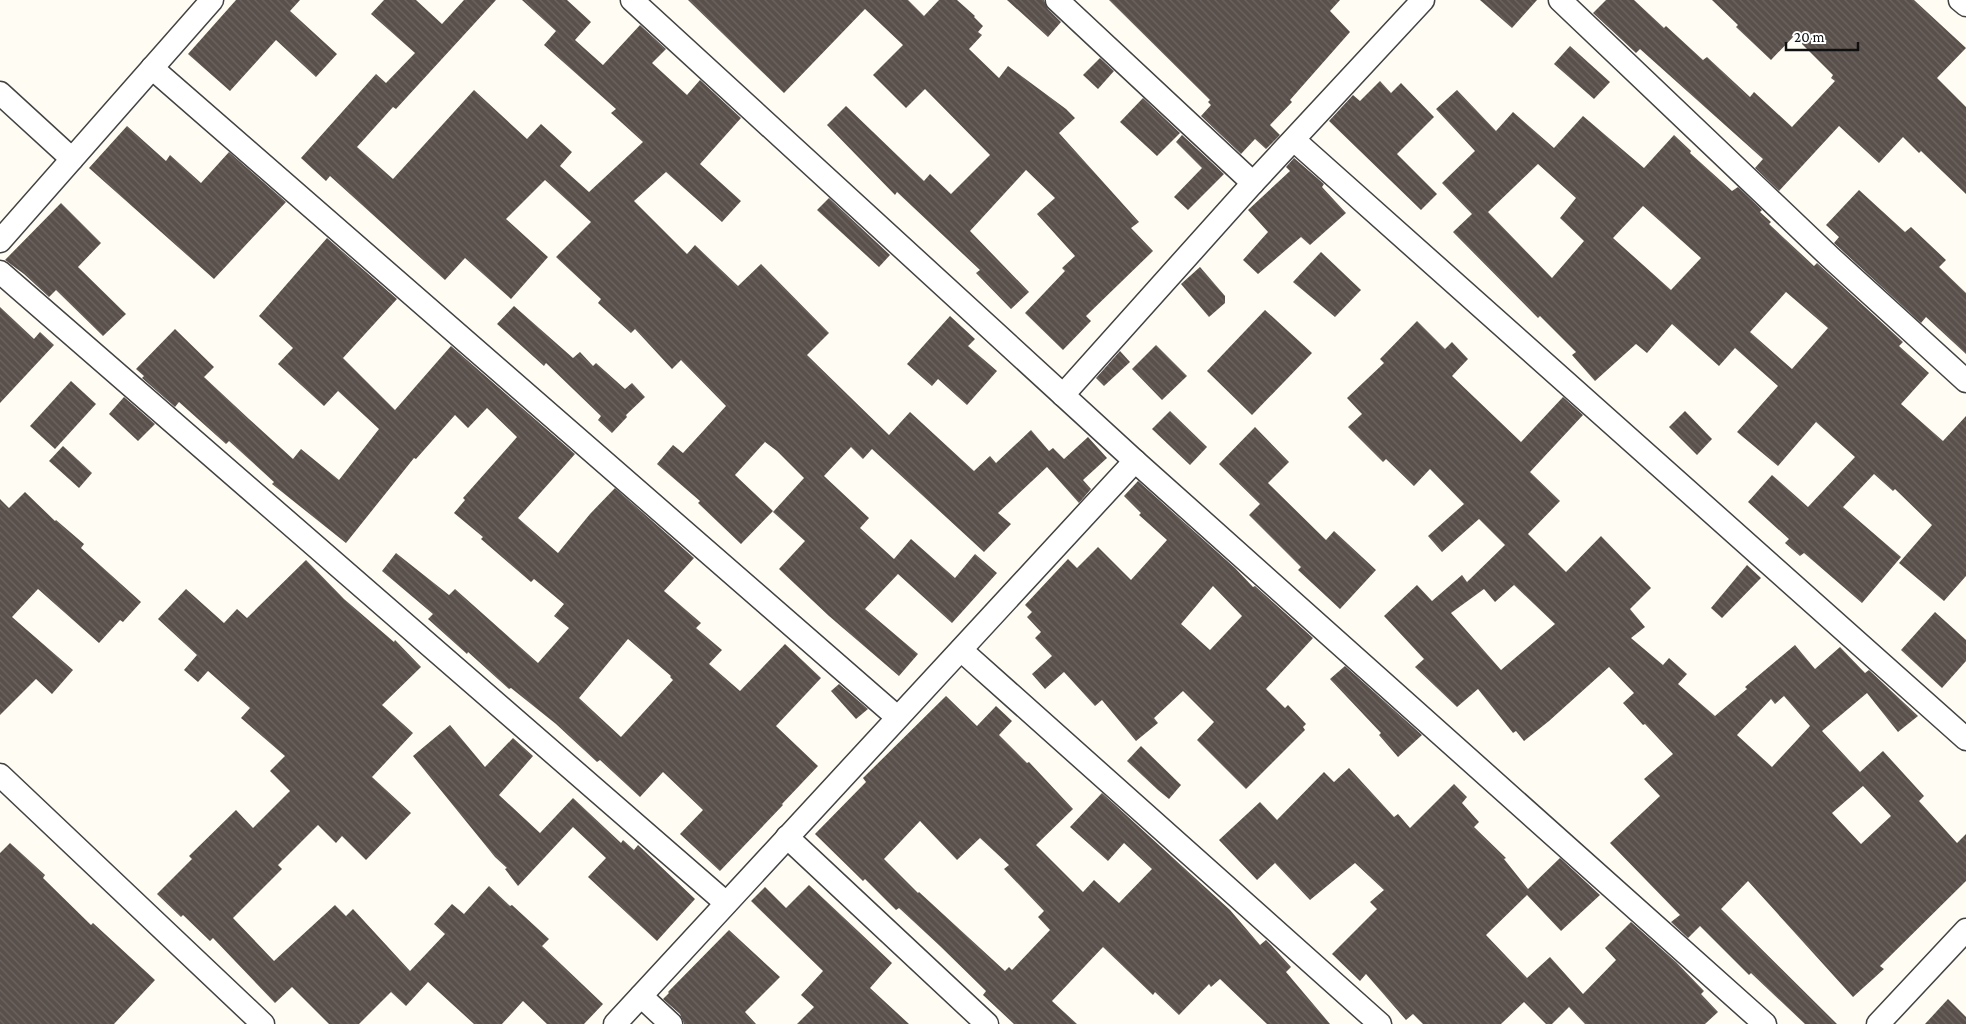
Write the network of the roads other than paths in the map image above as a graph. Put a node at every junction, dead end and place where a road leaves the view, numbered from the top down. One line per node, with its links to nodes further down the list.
1 (212, 0): 8 (street)
2 (632, 0): 16 (street)
3 (1057, 0): 12 (street)
4 (1423, 0): 10 (street)
5 (1560, 0): 15 (street)
6 (1960, 0): 7 (street)
7 (1966, 5)
8 (152, 68): 11 (street); 19 (street)
9 (0, 93): 11 (street)
10 (1294, 140): 12 (street); 20 (street)
11 (72, 159): 13 (street)
12 (1253, 182): 16 (street)
13 (0, 241)
14 (0, 272): 23 (street)
15 (1966, 381)
16 (1063, 396): 17 (street)
17 (1135, 461): 18 (street); 31 (street)
18 (961, 650): 19 (street); 30 (street)
19 (897, 717): 22 (street)
20 (1966, 739)
21 (0, 775): 26 (street)
22 (788, 837): 23 (street); 29 (street)
23 (726, 903): 25 (street)
24 (1966, 930): 32 (street)
25 (641, 996): 27 (street); 28 (street)
26 (263, 1024)
27 (614, 1024)
28 (671, 1024)
29 (987, 1024)
30 (1380, 1024)
31 (1765, 1024)
32 (1878, 1024)

